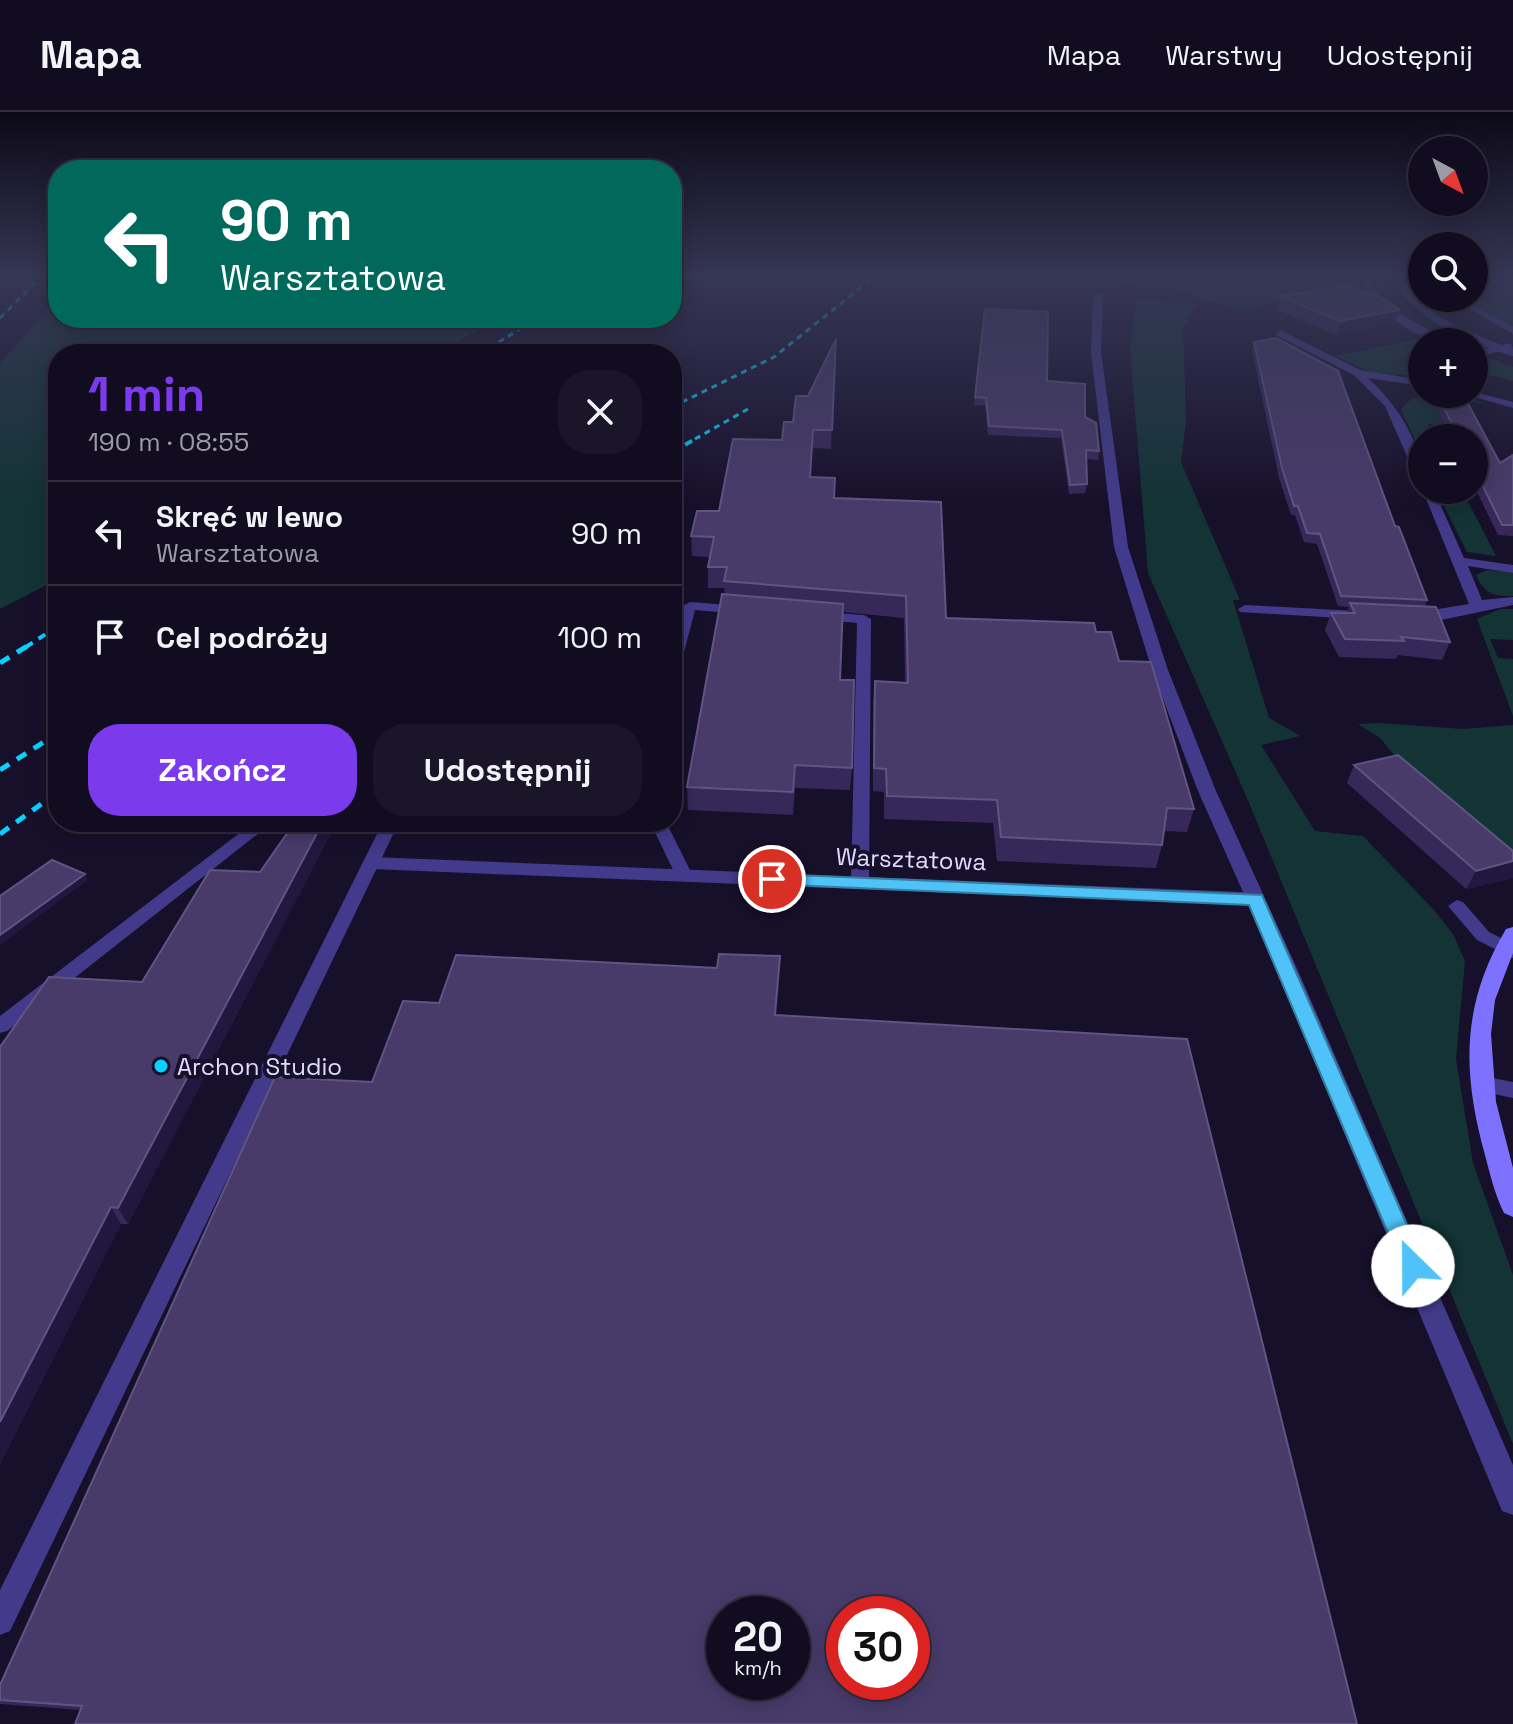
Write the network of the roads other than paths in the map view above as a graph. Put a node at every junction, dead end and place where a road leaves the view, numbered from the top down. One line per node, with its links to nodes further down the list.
1 (1096, 353): 25 (street)
2 (1319, 353): 3 (street)
3 (1357, 373): 4 (street); 7 (street)
4 (1408, 382)
5 (1488, 399): 6 (street)
6 (1513, 405)
7 (1408, 440)
8 (1434, 504): 9 (street)
9 (1459, 561): 10 (street); 12 (street)
10 (1513, 569)
11 (1513, 601): 12 (street)
12 (1477, 605): 17 (street)
13 (1245, 609): 16 (street)
14 (753, 611): 18 (lane)
15 (801, 614): 24 (lane)
16 (1371, 616)
17 (1398, 617)
18 (682, 635)
19 (252, 832): 28 (lane)
20 (386, 832): 22 (lane)
21 (663, 832): 23 (lane)
22 (372, 863): 23 (street, Warsztatowa); 33 (lane)
23 (684, 876): 24 (street, Warsztatowa)
24 (860, 883): 25 (street, Warsztatowa)
25 (1256, 899): 32 (street)
26 (1457, 906): 27 (lane)
27 (1510, 944): 29 (street)
28 (0, 1026)
29 (1482, 1084): 30 (lane); 31 (street)
30 (1513, 1090)
31 (1513, 1206)
32 (1513, 1500)
33 (0, 1621)

